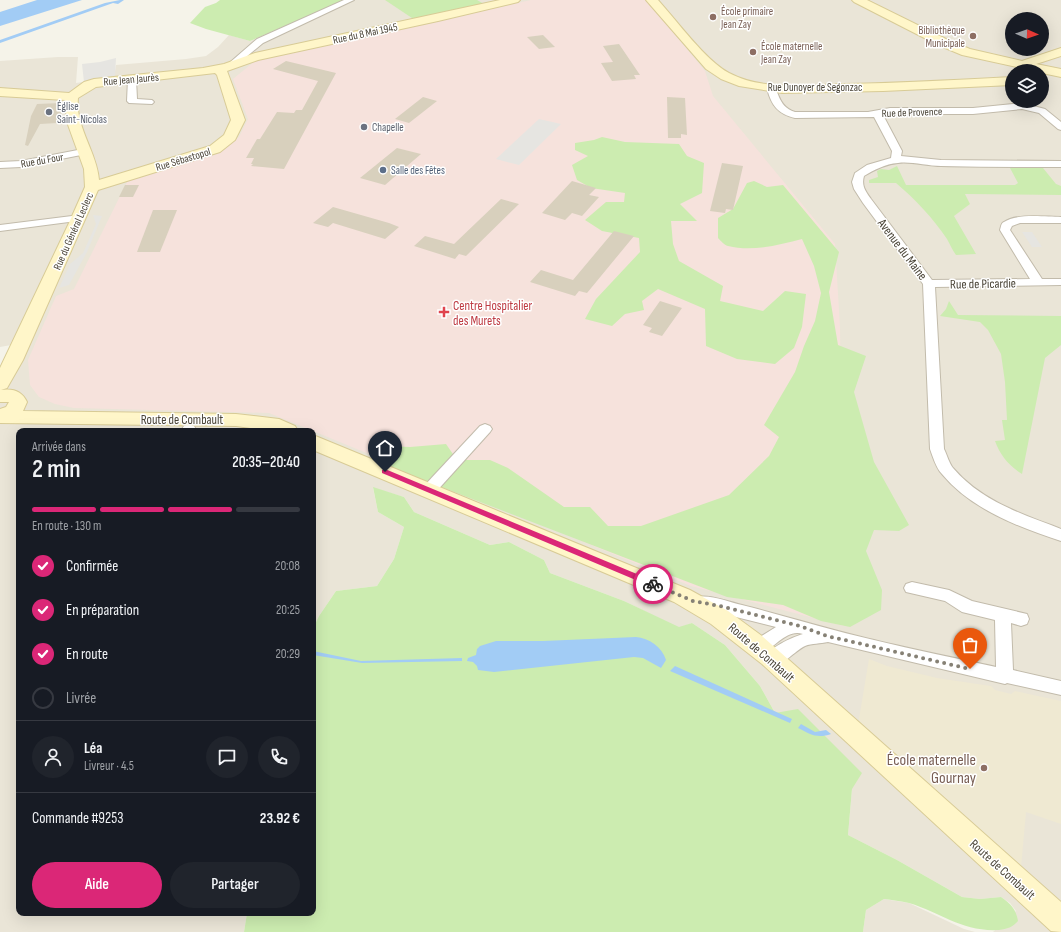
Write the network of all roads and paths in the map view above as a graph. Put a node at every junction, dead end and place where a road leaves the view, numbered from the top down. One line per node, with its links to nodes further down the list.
1 (350, 0): 6 (street)
2 (514, 0): 6 (main road, Rue du 8 Mai 1945)
3 (652, 0): 16 (main road, Rue Dunoyer de Segonzac)
4 (858, 0): 7 (main road)
5 (1060, 53): 8 (main road); 9 (main road)
6 (251, 54): 10 (main road, Rue du 8 Mai 1945)
7 (1010, 64)
8 (1027, 64)
9 (1061, 68)
10 (225, 69): 14 (main road, Rue Jean Jaurès); 26 (main road, Rue Sébastopol)
11 (1049, 71): 12 (main road)
12 (1061, 73): 13 (main road)
13 (1049, 76)
14 (132, 79): 18 (main road, Rue Jean Jaurès); 19 (street)
15 (1005, 81): 16 (main road, Rue Dunoyer de Segonzac)
16 (771, 88): 20 (street, Rue de Provence)
17 (0, 92): 18 (main road)
18 (72, 97): 22 (main road, Rue du Général Leclerc)
19 (149, 102)
20 (877, 113): 21 (street, Rue de Provence); 23 (street)
21 (1061, 127)
22 (83, 152): 25 (street, Rue du Four); 26 (main road, Rue du Général Leclerc)
23 (895, 160): 24 (street, Avenue du Maine); 32 (street, Avenue du Maine)
24 (1061, 164)
25 (0, 165)
26 (92, 187): 27 (main road, Rue du Général Leclerc)
27 (80, 218): 29 (street); 33 (main road, Rue du Général Leclerc)
28 (1061, 220): 30 (street, Rue de Picardie)
29 (0, 228)
30 (1038, 282): 31 (street, Rue de Picardie); 32 (street, Rue de Picardie)
31 (1061, 282)
32 (929, 284): 42 (street, Avenue du Maine)
33 (14, 360): 34 (main road, Rue du Général Leclerc); 35 (main road, Rue du Général Leclerc)
34 (0, 384)
35 (11, 399): 36 (main road); 37 (main road, Route de Combault)
36 (0, 417): 37 (main road, Route de Combault)
37 (74, 418): 38 (main road, Route de Combault)
38 (281, 428)
39 (485, 429): 41 (street)
40 (316, 443): 41 (main road, Route de Combault)
41 (428, 490): 44 (main road, Route de Combault)
42 (1061, 535)
43 (912, 588): 45 (street)
44 (693, 601): 47 (street); 49 (main road, Route de Combault)
45 (1003, 614): 46 (street); 50 (street)
46 (1021, 619)
47 (800, 626): 48 (street); 49 (street)
48 (827, 636): 49 (street); 50 (street)
49 (765, 654): 52 (main road, Route de Combault)
50 (1005, 677): 51 (street)
51 (1061, 688)
52 (1061, 921)

